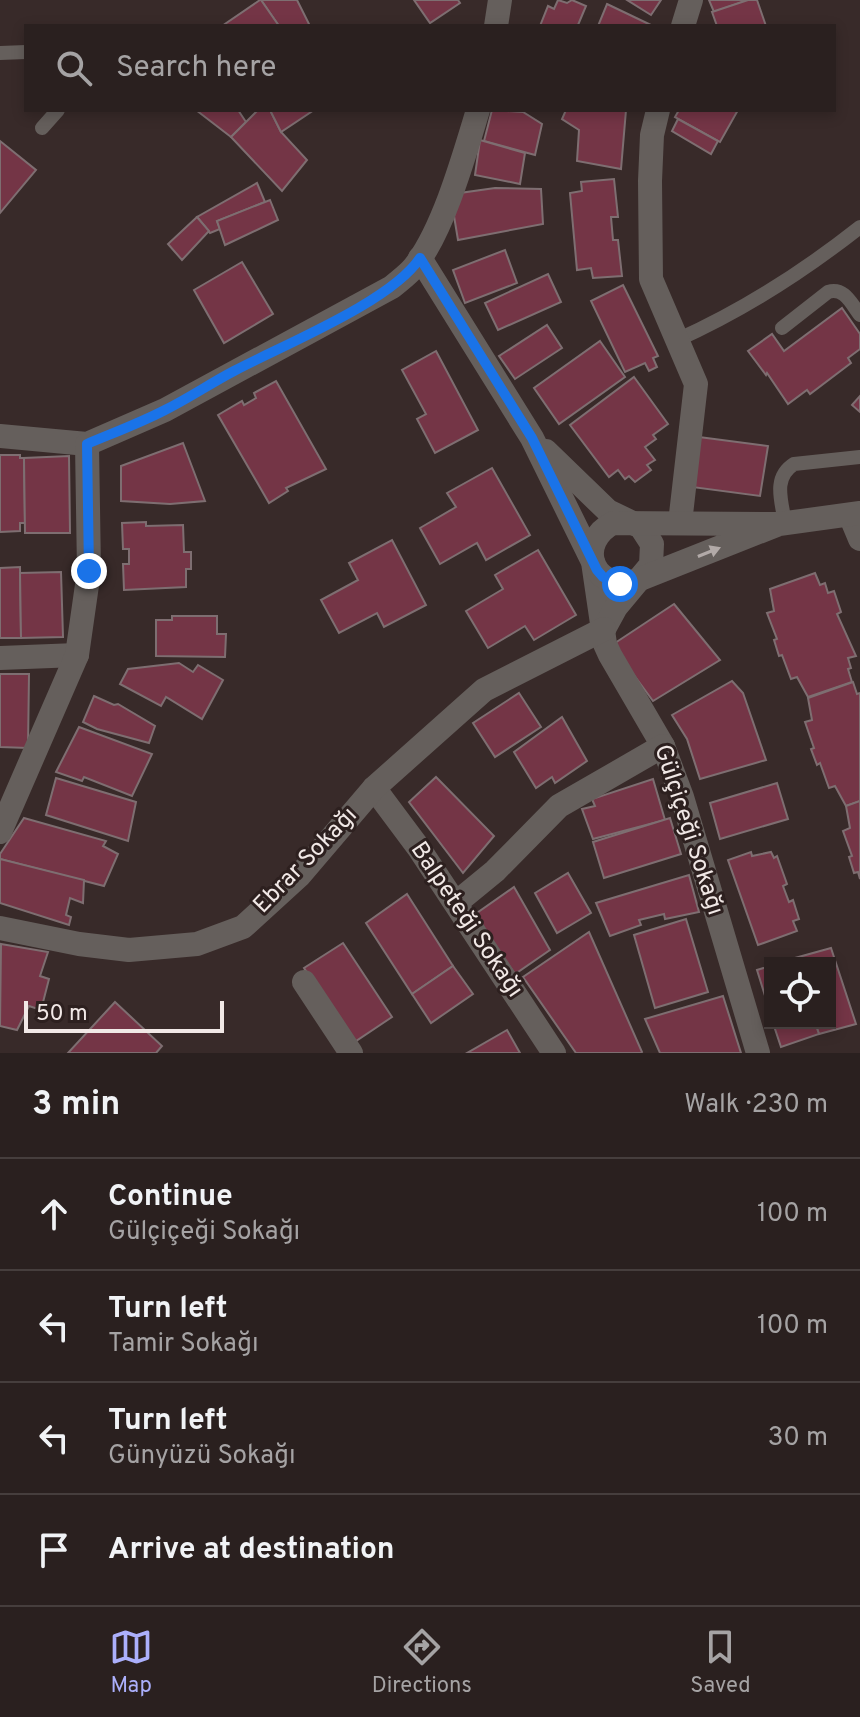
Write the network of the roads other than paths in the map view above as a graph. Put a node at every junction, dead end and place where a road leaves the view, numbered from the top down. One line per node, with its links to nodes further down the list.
1 (500, 0): 3 (street)
2 (691, 0): 4 (street)
3 (496, 24)
4 (684, 24)
5 (24, 52): 6 (lane)
6 (0, 53)
7 (56, 112): 10 (lane)
8 (477, 112): 12 (street)
9 (658, 112): 15 (street)
10 (42, 128)
11 (860, 227): 15 (lane)
12 (420, 258): 17 (street, Gülçiçeği Sokağı); 18 (street)
13 (860, 315): 14 (lane)
14 (782, 328)
15 (677, 340): 22 (street)
16 (0, 436): 18 (street)
17 (532, 438): 21 (street, Gülçiçeği Sokağı); 25 (street, Gülçiçeği Sokağı)
18 (87, 444): 28 (street)
19 (860, 457): 23 (lane)
20 (855, 514): 23 (street); 24 (street)
21 (632, 523): 22 (street); 25 (street); 26 (street)
22 (680, 523): 23 (street)
23 (782, 524): 26 (street, one-way to 23)
24 (860, 539)
25 (593, 562): 26 (street); 27 (street, Gülçiçeği Sokağı)
26 (639, 580): 27 (street)
27 (604, 629): 30 (street, Gülçiçeği Sokağı); 31 (street, Ebrar Sokağı)
28 (77, 655): 29 (street); 32 (street)
29 (0, 658)
30 (663, 746): 33 (street); 38 (street, Gülçiçeği Sokağı)
31 (374, 788): 33 (street, Balpeteği Sokağı); 34 (street, Ebrar Sokağı)
32 (0, 832)
33 (456, 903): 37 (street, Balpeteği Sokağı)
34 (0, 928)
35 (304, 982): 36 (street)
36 (351, 1053)
37 (554, 1053)
38 (758, 1053)

